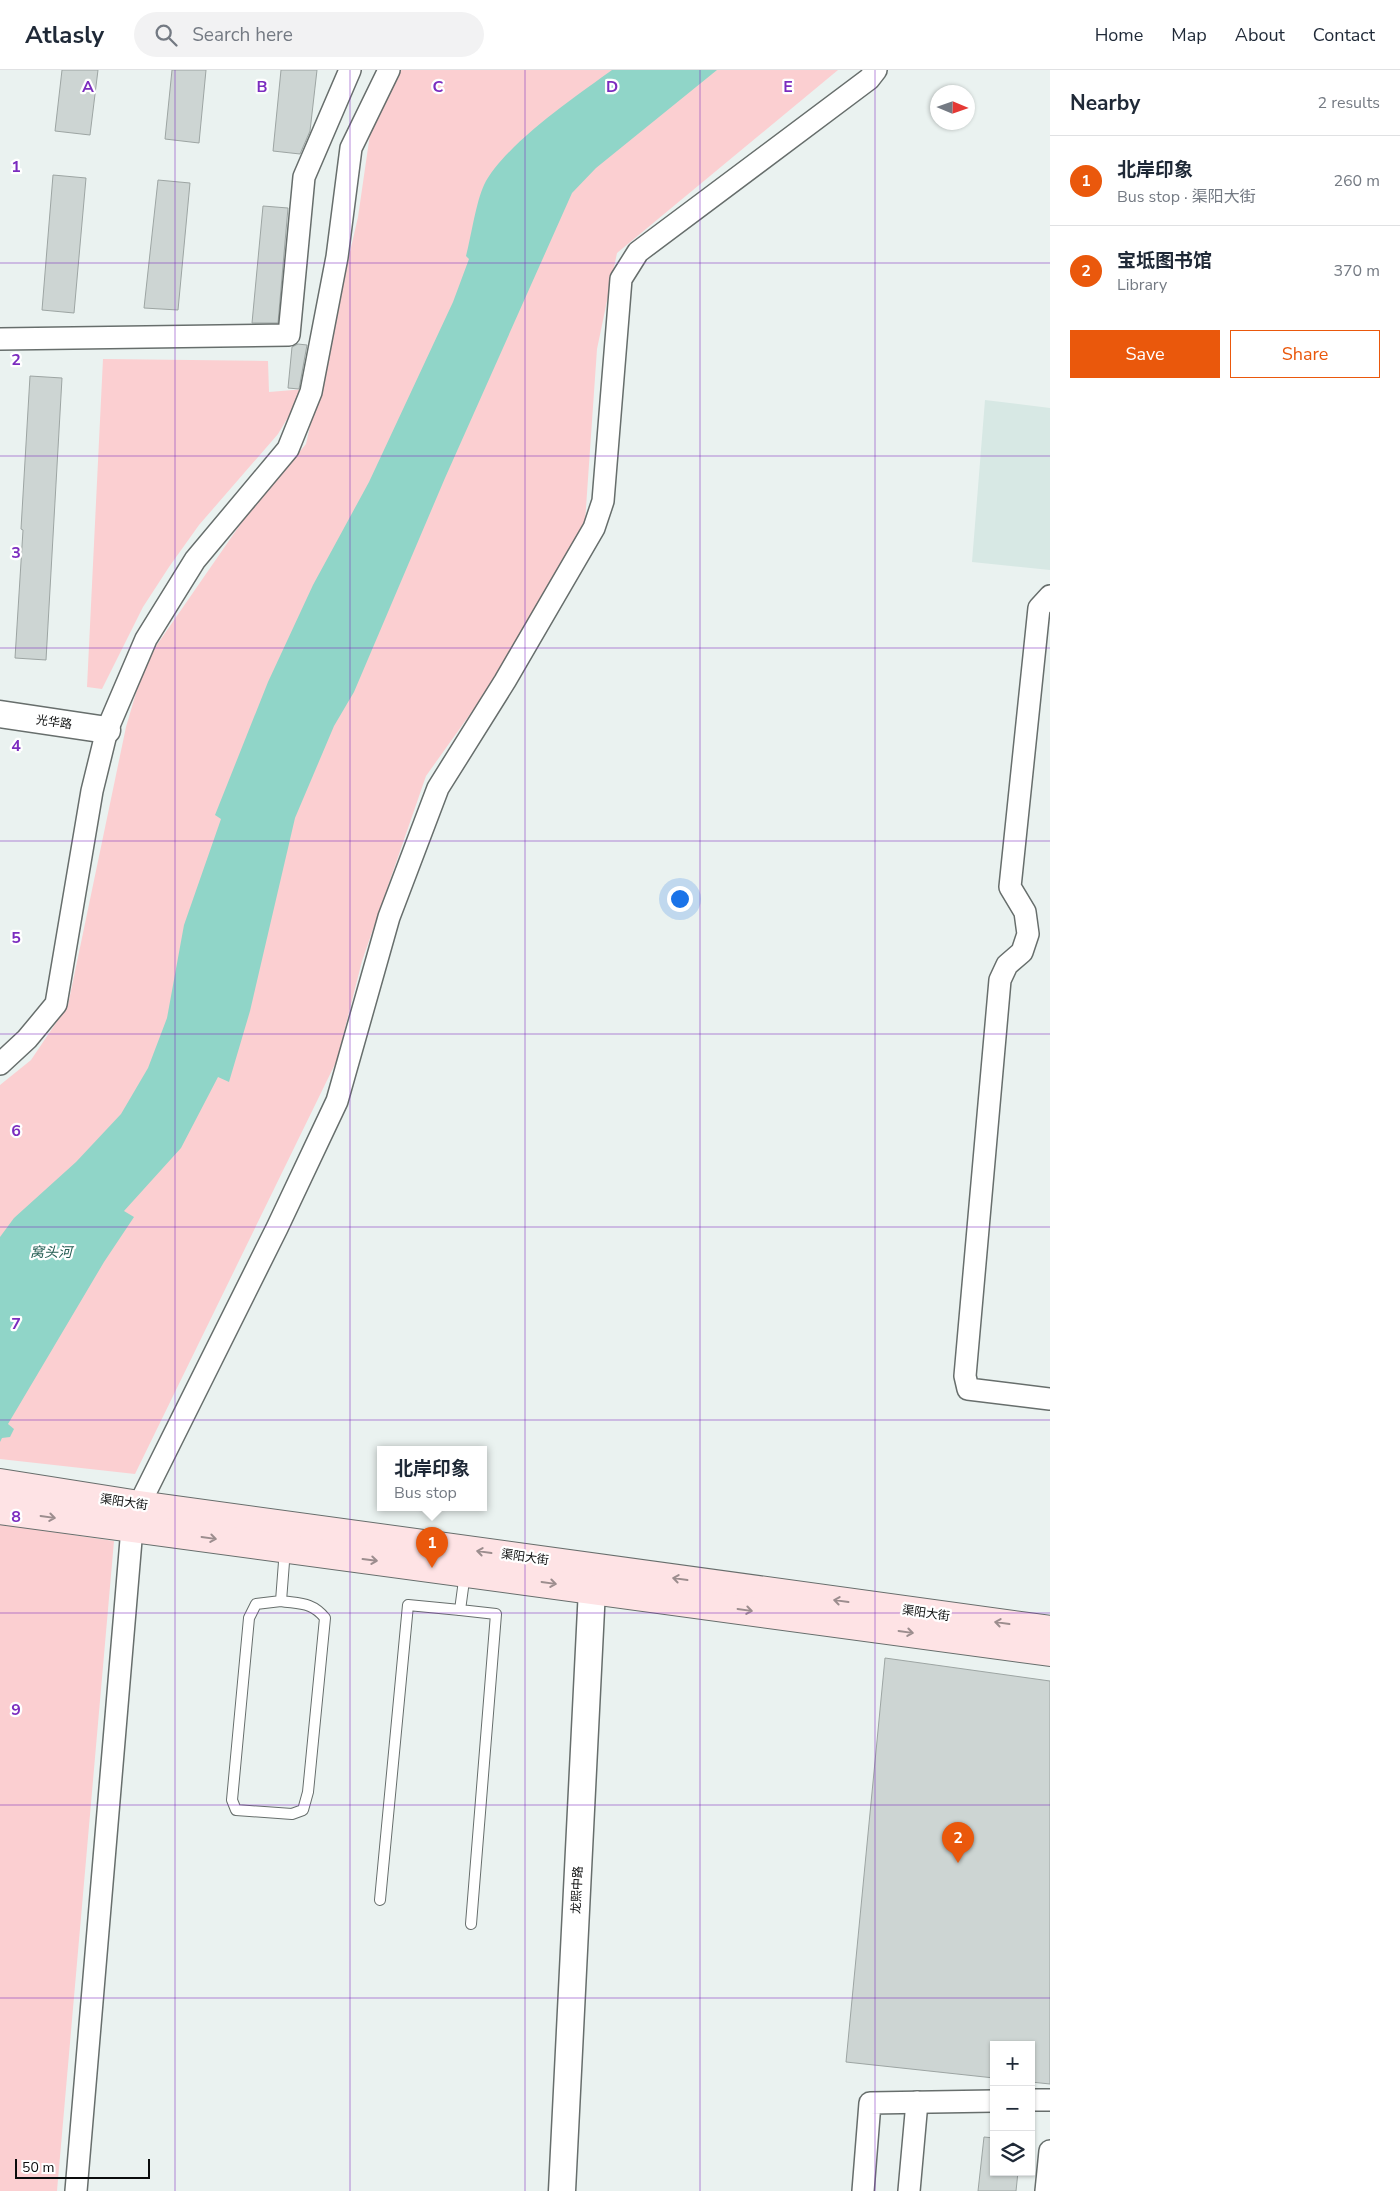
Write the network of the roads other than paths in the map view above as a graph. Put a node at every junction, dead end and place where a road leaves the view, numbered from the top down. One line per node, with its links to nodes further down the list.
1 (350, 70): 4 (street)
2 (389, 70): 7 (street)
3 (876, 70): 12 (street)
4 (0, 339)
5 (1050, 596): 9 (street)
6 (0, 714): 7 (street, 光华路)
7 (107, 730): 8 (street)
8 (0, 1064)
9 (1050, 1399)
10 (0, 1483): 12 (main road, 渠阳大街)
11 (0, 1510): 12 (main road, 渠阳大街, one-way to 12)
12 (136, 1516): 13 (main road, 渠阳大街, one-way to 13); 18 (main road, 渠阳大街, one-way to 12); 27 (street)
13 (285, 1548): 14 (main road, 渠阳大街, one-way to 14); 16 (lane)
14 (465, 1572): 15 (main road, 渠阳大街, one-way to 15); 17 (lane)
15 (592, 1589): 19 (main road, 渠阳大街, one-way to 19); 28 (street, 龙熙中路)
16 (281, 1601): 16 (lane)
17 (460, 1610): 20 (lane); 21 (lane)
18 (1050, 1630)
19 (1050, 1652)
20 (380, 1900)
21 (471, 1924)
22 (1035, 2100): 23 (street)
23 (1050, 2100)
24 (990, 2101): 25 (street)
25 (917, 2102): 29 (street); 30 (street)
26 (1050, 2151): 31 (street)
27 (76, 2191)
28 (562, 2191)
29 (863, 2191)
30 (910, 2191)
31 (1046, 2191)

